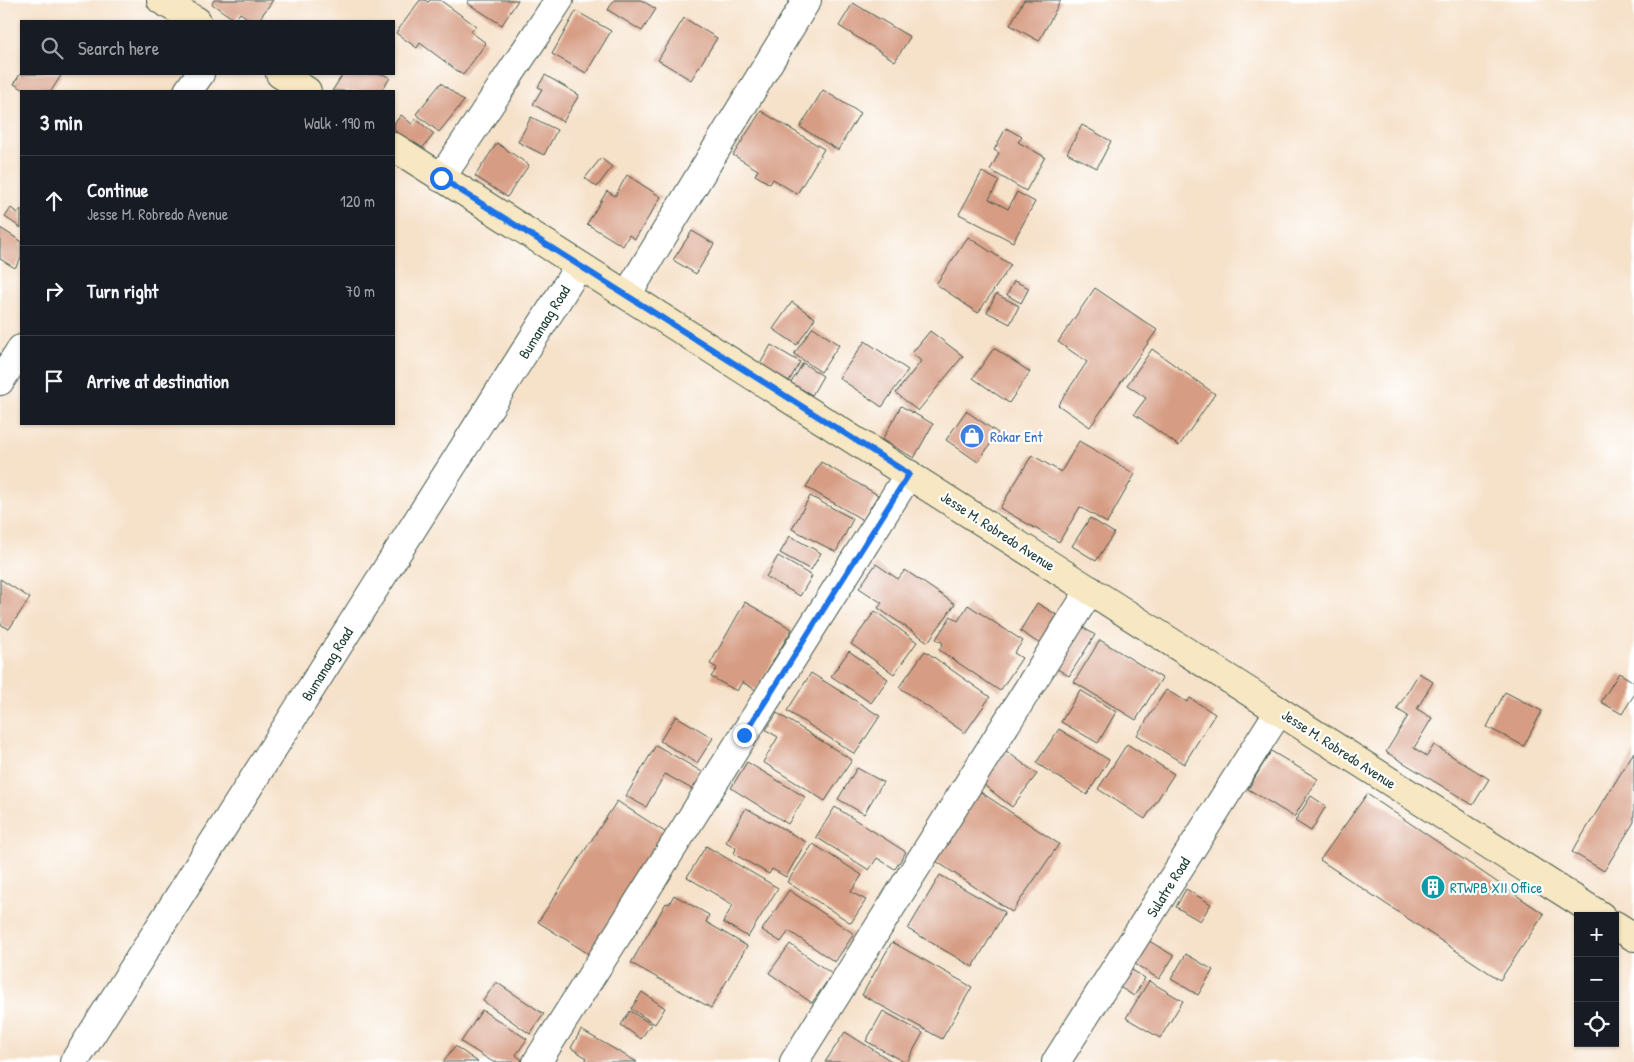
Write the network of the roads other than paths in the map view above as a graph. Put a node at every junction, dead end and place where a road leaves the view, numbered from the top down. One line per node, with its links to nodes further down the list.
1 (161, 0): 4 (main road)
2 (559, 0): 10 (street)
3 (807, 0): 12 (street)
4 (195, 20)
5 (199, 75): 7 (street)
6 (282, 75): 8 (main road)
7 (189, 90)
8 (305, 90)
9 (395, 148): 10 (main road, Jesse M. Robredo Avenue)
10 (441, 178): 11 (main road, Jesse M. Robredo Avenue)
11 (579, 266): 12 (main road, Jesse M. Robredo Avenue); 21 (street, Bumanaag Road)
12 (626, 295): 15 (main road, Jesse M. Robredo Avenue)
13 (20, 351): 14 (street)
14 (0, 381)
15 (909, 474): 16 (main road, Jesse M. Robredo Avenue); 22 (street)
16 (1090, 590): 17 (main road, Jesse M. Robredo Avenue); 23 (street)
17 (1279, 711): 18 (main road, Jesse M. Robredo Avenue); 24 (street, Sulatre Road)
18 (1595, 912)
19 (1619, 928): 20 (main road)
20 (1634, 937)
21 (74, 1062)
22 (537, 1062)
23 (794, 1062)
24 (1056, 1062)

